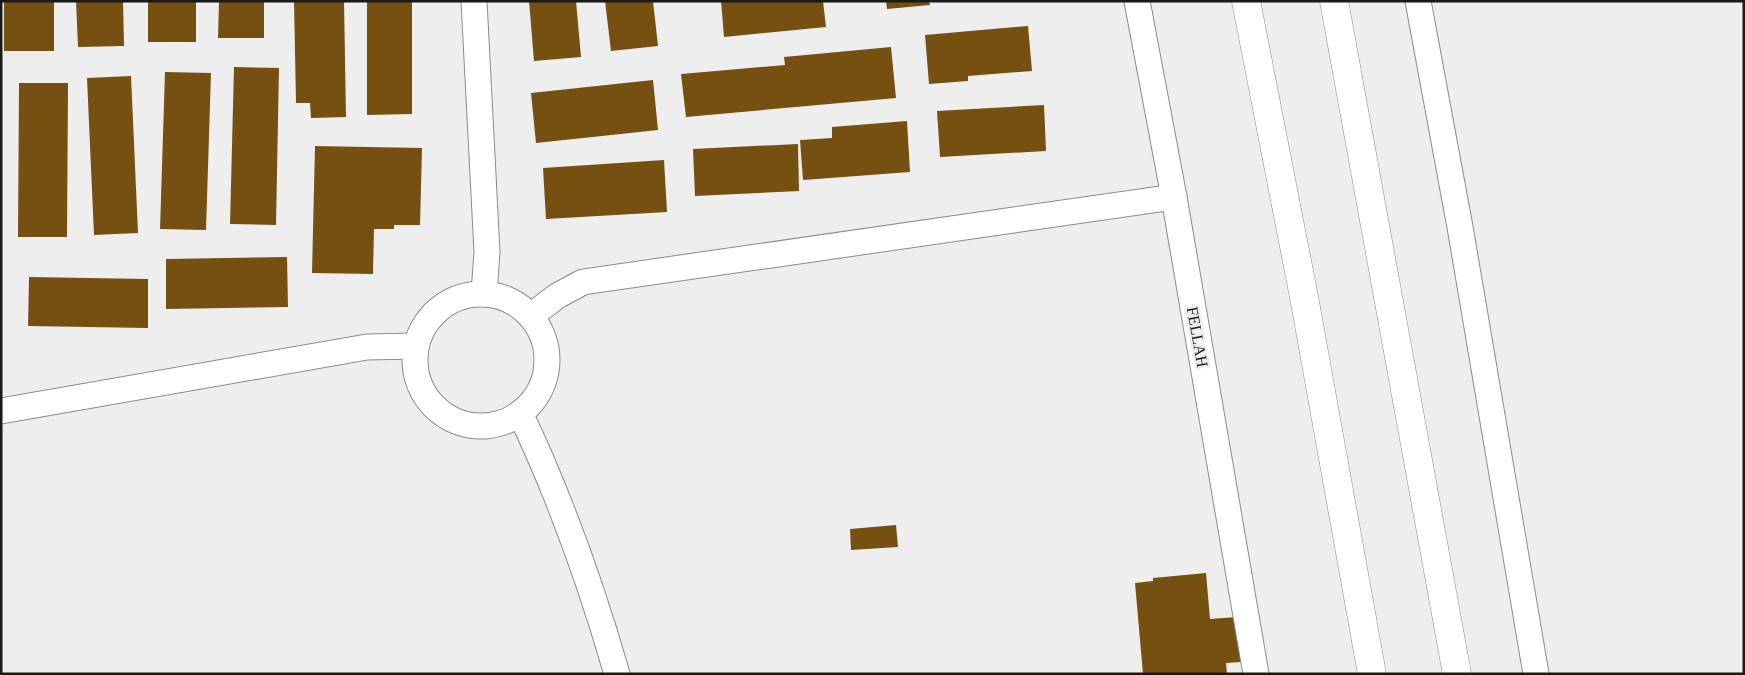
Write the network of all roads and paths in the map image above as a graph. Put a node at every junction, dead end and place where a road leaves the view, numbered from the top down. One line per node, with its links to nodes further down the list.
1 (474, 1): 7 (street)
2 (1137, 1): 6 (street, FELLAH)
3 (1246, 1): 14 (highway)
4 (1334, 1): 15 (highway)
5 (1418, 1): 16 (street)
6 (1174, 197): 8 (street); 13 (street, FELLAH)
7 (484, 294): 8 (street); 9 (street)
8 (531, 316): 11 (street)
9 (416, 346): 10 (street); 11 (street)
10 (1, 411)
11 (520, 413): 12 (street)
12 (617, 674)
13 (1256, 674)
14 (1372, 674)
15 (1457, 674)
16 (1536, 674)

